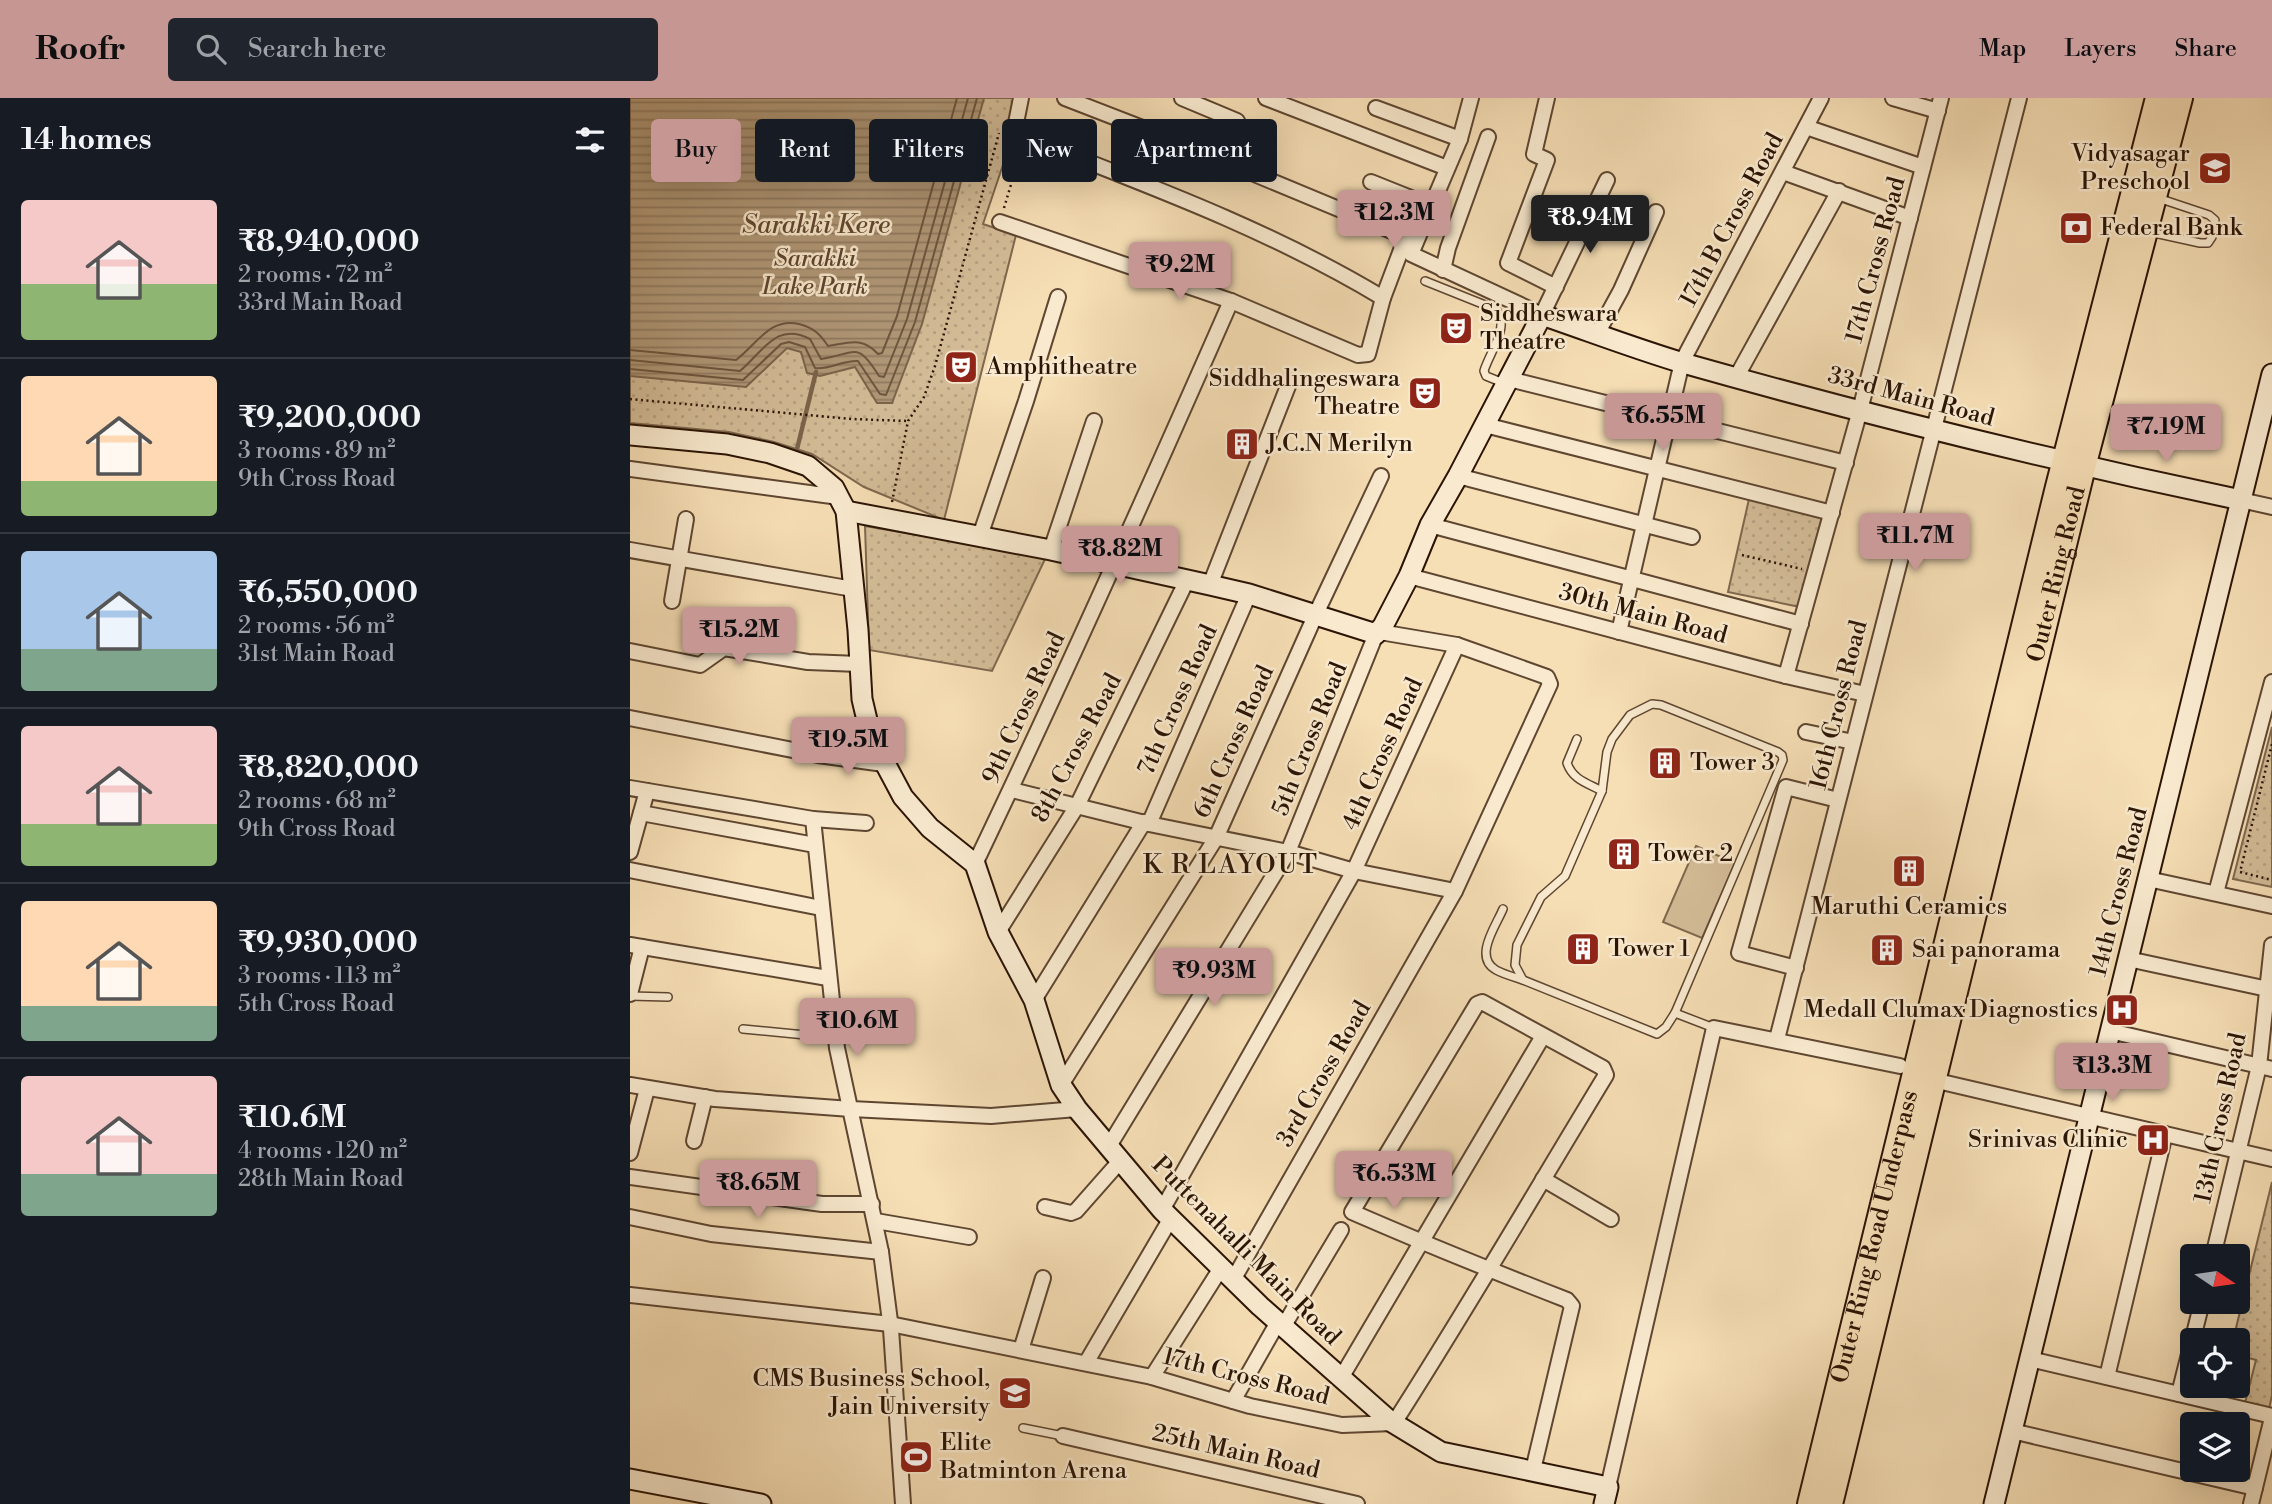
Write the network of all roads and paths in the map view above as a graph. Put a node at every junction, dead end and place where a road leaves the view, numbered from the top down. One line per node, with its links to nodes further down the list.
1 (1021, 98): 14 (street)
2 (1065, 98): 34 (street)
3 (1182, 98): 15 (street)
4 (1266, 98): 22 (street)
5 (1471, 98): 19 (street)
6 (1547, 98): 37 (street)
7 (1821, 98): 17 (street, 17th B Cross Road)
8 (1894, 98): 12 (street)
9 (2019, 98): 54 (street, 16th Cross Road)
10 (2158, 98): 57 (highway, Outer Ring Road)
11 (2180, 98): 28 (highway, Outer Ring Road)
12 (1939, 105): 21 (street, 17th Cross Road)
13 (1376, 108): 19 (street)
14 (1017, 119)
15 (1232, 119)
16 (1002, 125): 51 (path)
17 (1806, 127): 21 (street); 23 (street, 17th B Cross Road)
18 (1488, 137): 35 (street)
19 (1460, 139): 22 (street)
20 (1097, 165): 39 (street)
21 (1923, 167): 31 (street, 17th Cross Road)
22 (1447, 168): 29 (street)
23 (1783, 172): 27 (street); 43 (street, 17th B Cross Road)
24 (1606, 180): 37 (street)
25 (1012, 182): 32 (path)
26 (1371, 182): 29 (street)
27 (1839, 191): 31 (street); 44 (street)
28 (2154, 197): 33 (highway, Outer Ring Road); 33 (lane)
29 (1431, 206): 34 (street)
30 (1656, 212): 42 (street)
31 (1910, 218): 49 (street, 17th Cross Road)
32 (1000, 222): 40 (street)
33 (2145, 231): 57 (highway, Outer Ring Road)
34 (1412, 238): 35 (street); 39 (street)
35 (1443, 270): 41 (street)
36 (1425, 281): 46 (lane)
37 (1556, 287): 41 (street)
38 (1058, 298): 70 (street)
39 (1383, 298): 40 (street)
40 (1231, 301): 76 (street, 9th Cross Road)
41 (1542, 315): 42 (street, 33rd Main Road); 46 (street)
42 (1597, 334): 43 (street, 33rd Main Road)
43 (1682, 362): 44 (street, 33rd Main Road); 50 (street, 17th B Cross Road)
44 (1737, 376): 49 (street, 33rd Main Road)
45 (1290, 381): 81 (street)
46 (1508, 382): 50 (street); 53 (street)
47 (2271, 383): 62 (street, 14th Cross Road)
48 (630, 399): 51 (path)
49 (1860, 410): 54 (street, 33rd Main Road); 56 (street, 17th Cross Road)
50 (1670, 419): 56 (street); 59 (street, 17th B Cross Road)
51 (908, 421): 67 (path)
52 (1094, 421): 73 (street)
53 (1485, 425): 59 (street); 61 (street)
54 (1934, 429): 57 (street, 33rd Main Road); 94 (street, 16th Cross Road)
55 (630, 435): 63 (street)
56 (1846, 463): 65 (street, 17th Cross Road)
57 (2073, 465): 62 (street, 33rd Main Road); 132 (highway, Outer Ring Road); 139 (highway, Outer Ring Road)
58 (630, 469): 63 (street)
59 (1657, 469): 65 (street); 68 (street, 17th B Cross Road)
60 (1381, 476): 85 (street, 6th Cross Road)
61 (1458, 476): 68 (street); 69 (street)
62 (2241, 500): 64 (street, 33rd Main Road); 120 (street, 14th Cross Road)
63 (843, 504): 67 (street); 82 (street)
64 (2272, 507)
65 (1832, 513): 77 (street, 17th Cross Road)
66 (686, 519): 75 (street)
67 (888, 519): 70 (street)
68 (1645, 524): 71 (street); 79 (street, 17th B Cross Road)
69 (1430, 525): 78 (street); 79 (street)
70 (980, 536): 73 (street)
71 (1692, 537)
72 (630, 550): 75 (street)
73 (1051, 550): 76 (street)
74 (1742, 555): 77 (path)
75 (678, 558): 82 (street); 84 (street)
76 (1115, 564): 80 (street); 104 (street, 9th Cross Road)
77 (1816, 572): 86 (street, 17th Cross Road)
78 (1409, 576): 87 (street, 30th Main Road); 88 (street)
79 (1632, 579): 86 (street); 87 (street, 17th B Cross Road)
80 (1187, 580): 81 (street); 108 (street, 8th Cross Road)
81 (1210, 585): 83 (street)
82 (853, 589): 91 (street)
83 (1249, 594): 85 (street); 112 (street, 7th Cross Road)
84 (672, 601)
85 (1315, 617): 88 (street); 113 (street, 6th Cross Road)
86 (1801, 624): 92 (street, 17th Cross Road)
87 (1619, 632): 92 (street, 30th Main Road)
88 (1378, 633): 89 (street, 3rd Cross Road); 116 (street, 5th Cross Road)
89 (1457, 645): 119 (street, 4th Cross Road); 122 (street, 3rd Cross Road)
90 (630, 651): 91 (street)
91 (859, 664): 100 (street)
92 (1786, 676): 94 (street, 30th Main Road)
93 (2272, 682): 123 (street)
94 (1865, 695): 98 (street, 16th Cross Road)
95 (630, 718): 100 (street)
96 (1806, 732): 98 (street)
97 (1577, 739): 106 (lane)
98 (1853, 743): 107 (street, 16th Cross Road)
99 (2272, 744): 101 (path)
100 (884, 764): 117 (street)
101 (2263, 778): 102 (path); 121 (path)
102 (2272, 780)
103 (630, 788): 105 (street)
104 (1012, 790): 108 (street); 117 (street, 9th Cross Road)
105 (647, 791): 109 (street); 110 (street)
106 (1602, 792): 134 (lane); 140 (lane)
107 (1838, 800): 131 (street, 16th Cross Road); 131 (street)
108 (1077, 806): 112 (street); 127 (street, 8th Cross Road)
109 (641, 813): 114 (street); 115 (street)
110 (813, 819): 111 (street); 114 (street)
111 (866, 823)
112 (1147, 823): 113 (street); 138 (street, 7th Cross Road)
113 (1216, 838): 116 (street); 151 (street, 6th Cross Road)
114 (815, 845): 125 (street)
115 (630, 852)
116 (1288, 852): 119 (street); 162 (street, 5th Cross Road)
117 (975, 864): 127 (street, Puttenahalli Main Road)
118 (630, 870): 125 (street)
119 (1354, 871): 122 (street); 168 (street, 4th Cross Road)
120 (2148, 878): 123 (street); 130 (street, 14th Cross Road)
121 (2272, 880)
122 (1454, 891): 178 (street, 3rd Cross Road)
123 (2216, 893): 124 (street)
124 (2272, 906)
125 (821, 908): 133 (street)
126 (1503, 909): 134 (lane)
127 (999, 932): 138 (street, Puttenahalli Main Road)
128 (2272, 945): 135 (street, 13th Cross Road)
129 (636, 946): 133 (street); 136 (street)
130 (2128, 959): 135 (street); 143 (street, 14th Cross Road)
131 (1796, 968): 146 (street, 16th Cross Road)
132 (1940, 971): 147 (highway); 205 (highway, Outer Ring Road Underpass)
133 (828, 978): 145 (street)
134 (1523, 980): 140 (lane)
135 (2270, 989): 148 (street, 13th Cross Road)
136 (630, 995): 137 (lane)
137 (667, 997)
138 (1034, 1000): 151 (street, Puttenahalli Main Road)
139 (1951, 1011): 149 (highway); 206 (highway, Outer Ring Road Underpass)
140 (1675, 1013): 142 (lane)
141 (743, 1028): 145 (lane)
142 (1714, 1028): 146 (street); 200 (street)
143 (2110, 1031): 148 (street); 156 (street, 14th Cross Road)
144 (1543, 1036): 165 (street); 174 (street); 174 (street)
145 (836, 1038): 154 (street)
146 (1777, 1039): 147 (street)
147 (1900, 1066): 204 (highway)
148 (2265, 1068): 160 (street, 13th Cross Road)
149 (1946, 1083): 156 (street); 207 (highway)
150 (630, 1085): 152 (street)
151 (1061, 1085): 155 (street, Puttenahalli Main Road)
152 (647, 1089): 153 (street); 157 (street)
153 (705, 1097): 154 (street); 159 (street)
154 (851, 1109): 155 (street); 166 (street)
155 (1077, 1109): 162 (street, Puttenahalli Main Road)
156 (2089, 1116): 158 (street); 185 (street, 14th Cross Road)
157 (634, 1121): 161 (street)
158 (2165, 1133): 160 (street); 188 (street)
159 (694, 1141)
160 (2239, 1151): 163 (street); 175 (street, 13th Cross Road)
161 (630, 1153)
162 (1115, 1153): 167 (street, 5th Cross Road); 168 (street, Puttenahalli Main Road)
163 (2272, 1159)
164 (630, 1177): 166 (street)
165 (1543, 1179): 170 (street); 177 (street)
166 (872, 1204): 171 (street)
167 (1045, 1207)
168 (1167, 1214): 178 (street, Puttenahalli Main Road); 186 (street, 4th Cross Road)
169 (630, 1217): 176 (street)
170 (1611, 1219)
171 (876, 1221): 173 (street); 176 (street)
172 (1341, 1230): 183 (street)
173 (969, 1237)
174 (1421, 1242): 177 (street); 189 (street)
175 (2216, 1244)
176 (881, 1252): 182 (street)
177 (1488, 1269): 193 (street); 197 (street)
178 (1227, 1274): 183 (street, Puttenahalli Main Road); 187 (street, 3rd Cross Road)
179 (1043, 1278): 184 (street)
180 (630, 1295): 182 (street, 17th Cross Road)
181 (2199, 1314): 190 (street)
182 (890, 1324): 184 (street, 17th Cross Road); 202 (street)
183 (1280, 1325): 189 (street, Puttenahalli Main Road); 191 (street)
184 (1021, 1350): 186 (street, 17th Cross Road)
185 (2030, 1359): 188 (street); 195 (street, 14th Cross Road)
186 (1086, 1363): 187 (street, 17th Cross Road)
187 (1152, 1377): 191 (street, 17th Cross Road)
188 (2107, 1377): 190 (street)
189 (1341, 1378): 193 (street, Puttenahalli Main Road)
190 (2179, 1394): 192 (street)
191 (1233, 1401): 193 (street, 17th Cross Road)
192 (2272, 1417): 199 (street)
193 (1394, 1423): 197 (street, Puttenahalli Main Road)
194 (1023, 1428): 196 (lane)
195 (2012, 1431): 199 (street); 208 (street, 14th Cross Road)
196 (1063, 1436): 203 (street, 25th Main Road)
197 (1533, 1470): 200 (street, Puttenahalli Main Road)
198 (630, 1479): 201 (street)
199 (2255, 1488): 209 (street)
200 (1606, 1495)
201 (761, 1504)
202 (903, 1504)
203 (1357, 1504)
204 (1795, 1504)
205 (1810, 1504)
206 (1830, 1504)
207 (1844, 1504)
208 (1994, 1504)
209 (2251, 1504)

